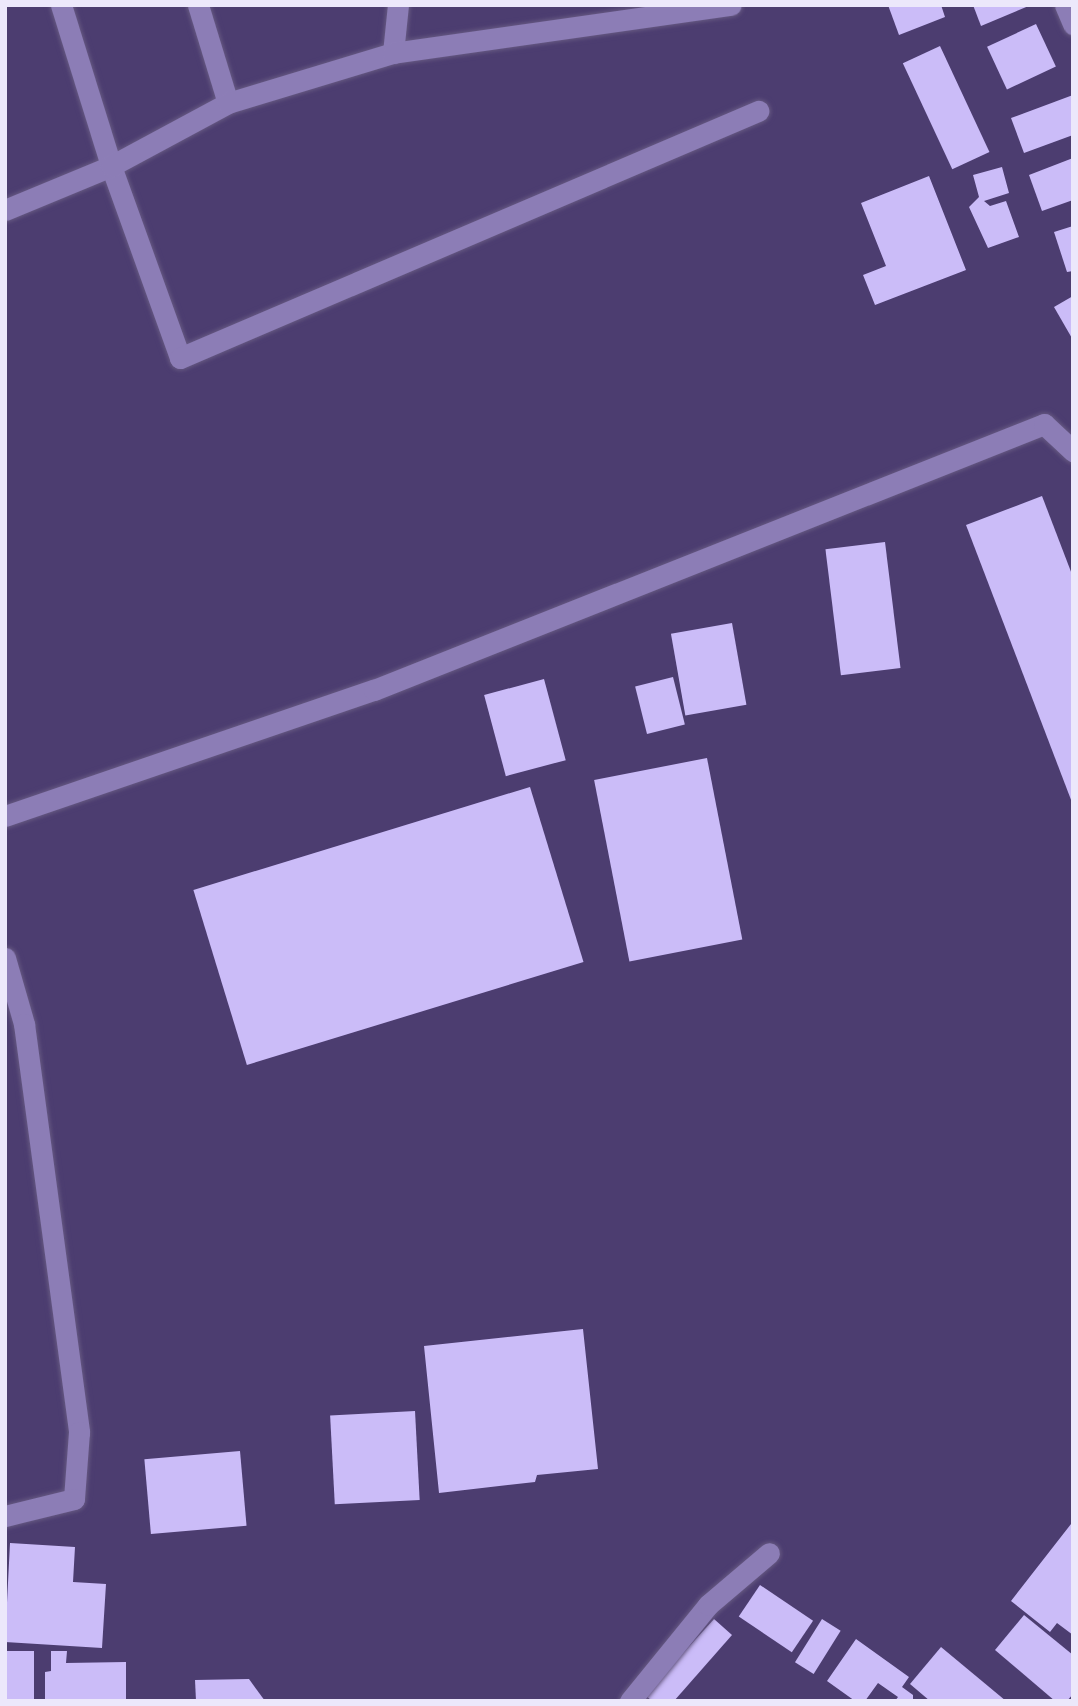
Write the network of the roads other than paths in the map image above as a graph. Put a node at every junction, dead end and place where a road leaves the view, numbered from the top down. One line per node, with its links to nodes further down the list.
1 (61, 5): 10 (street)
2 (198, 5): 8 (street)
3 (398, 5): 7 (street)
4 (731, 5): 7 (street)
5 (1065, 5): 6 (street)
6 (1073, 23)
7 (393, 53): 8 (street)
8 (228, 103): 10 (street)
9 (758, 111): 10 (street)
10 (111, 166): 11 (street)
11 (5, 210)
12 (1073, 451): 13 (street)
13 (5, 816)
14 (5, 958): 15 (street)
15 (5, 1516)
16 (769, 1553): 17 (street)
17 (630, 1701)

